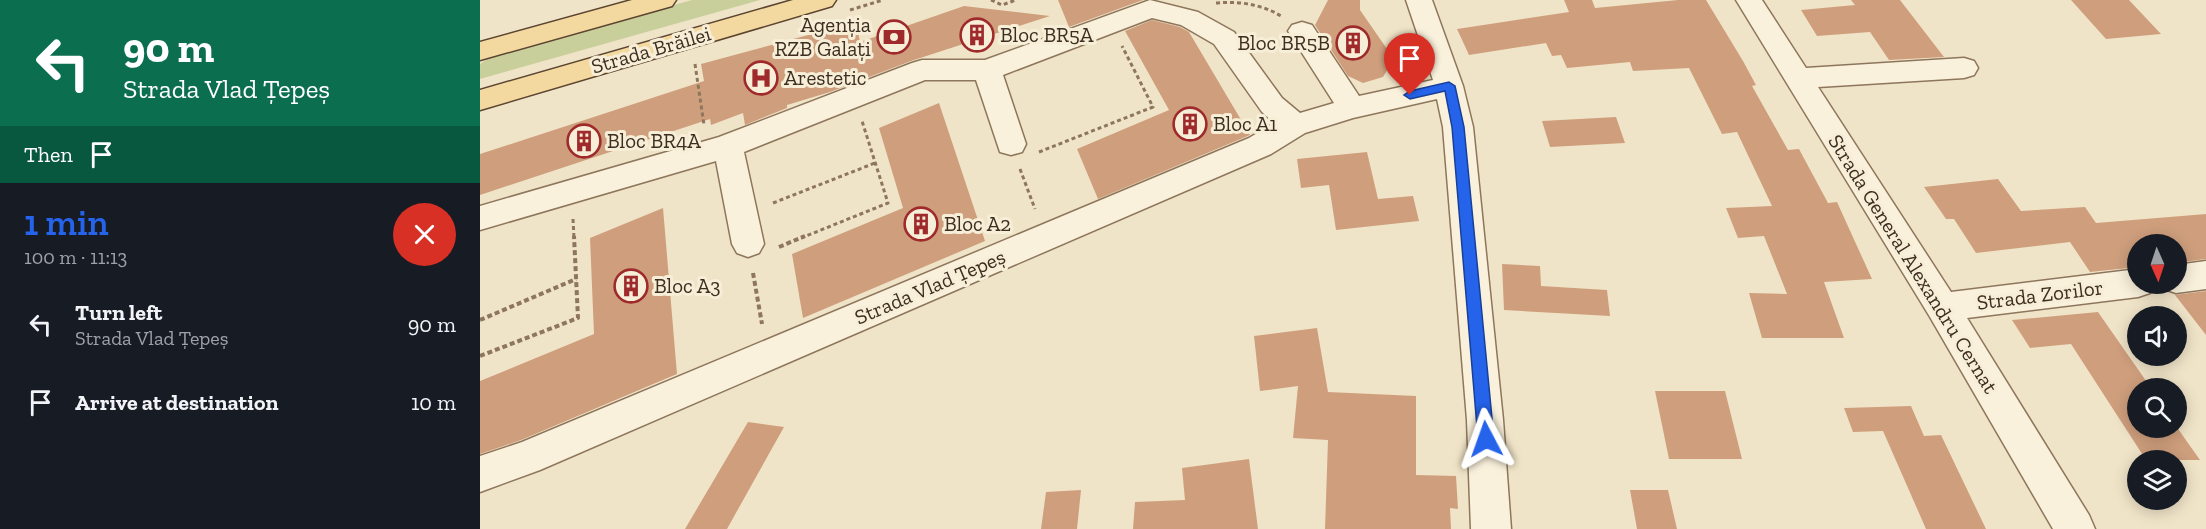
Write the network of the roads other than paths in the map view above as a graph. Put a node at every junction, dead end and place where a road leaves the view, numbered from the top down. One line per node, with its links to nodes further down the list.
1 (663, 0): 6 (main road)
2 (823, 0): 11 (main road, Strada Brăilei)
3 (1419, 0): 10 (street)
4 (1749, 0): 9 (street, Strada General Alexandru Cernat)
5 (1302, 31): 12 (street)
6 (480, 51)
7 (1964, 68): 9 (street)
8 (987, 70): 13 (street); 14 (street); 15 (street)
9 (1798, 78): 21 (street, Strada General Alexandru Cernat)
10 (1449, 86): 12 (street, Strada Vlad Țepeș); 23 (street)
11 (480, 100)
12 (1352, 108): 13 (street, Strada Vlad Țepeș)
13 (1295, 126): 22 (street, Strada Vlad Țepeș)
14 (1011, 144)
15 (718, 149): 16 (street); 17 (street)
16 (480, 218)
17 (748, 244)
18 (2206, 275): 19 (street)
19 (2187, 278)
20 (2127, 285): 21 (street, Strada Zorilor)
21 (1942, 307): 24 (street, Strada General Alexandru Cernat)
22 (480, 474)
23 (1491, 529)
24 (2075, 529)

